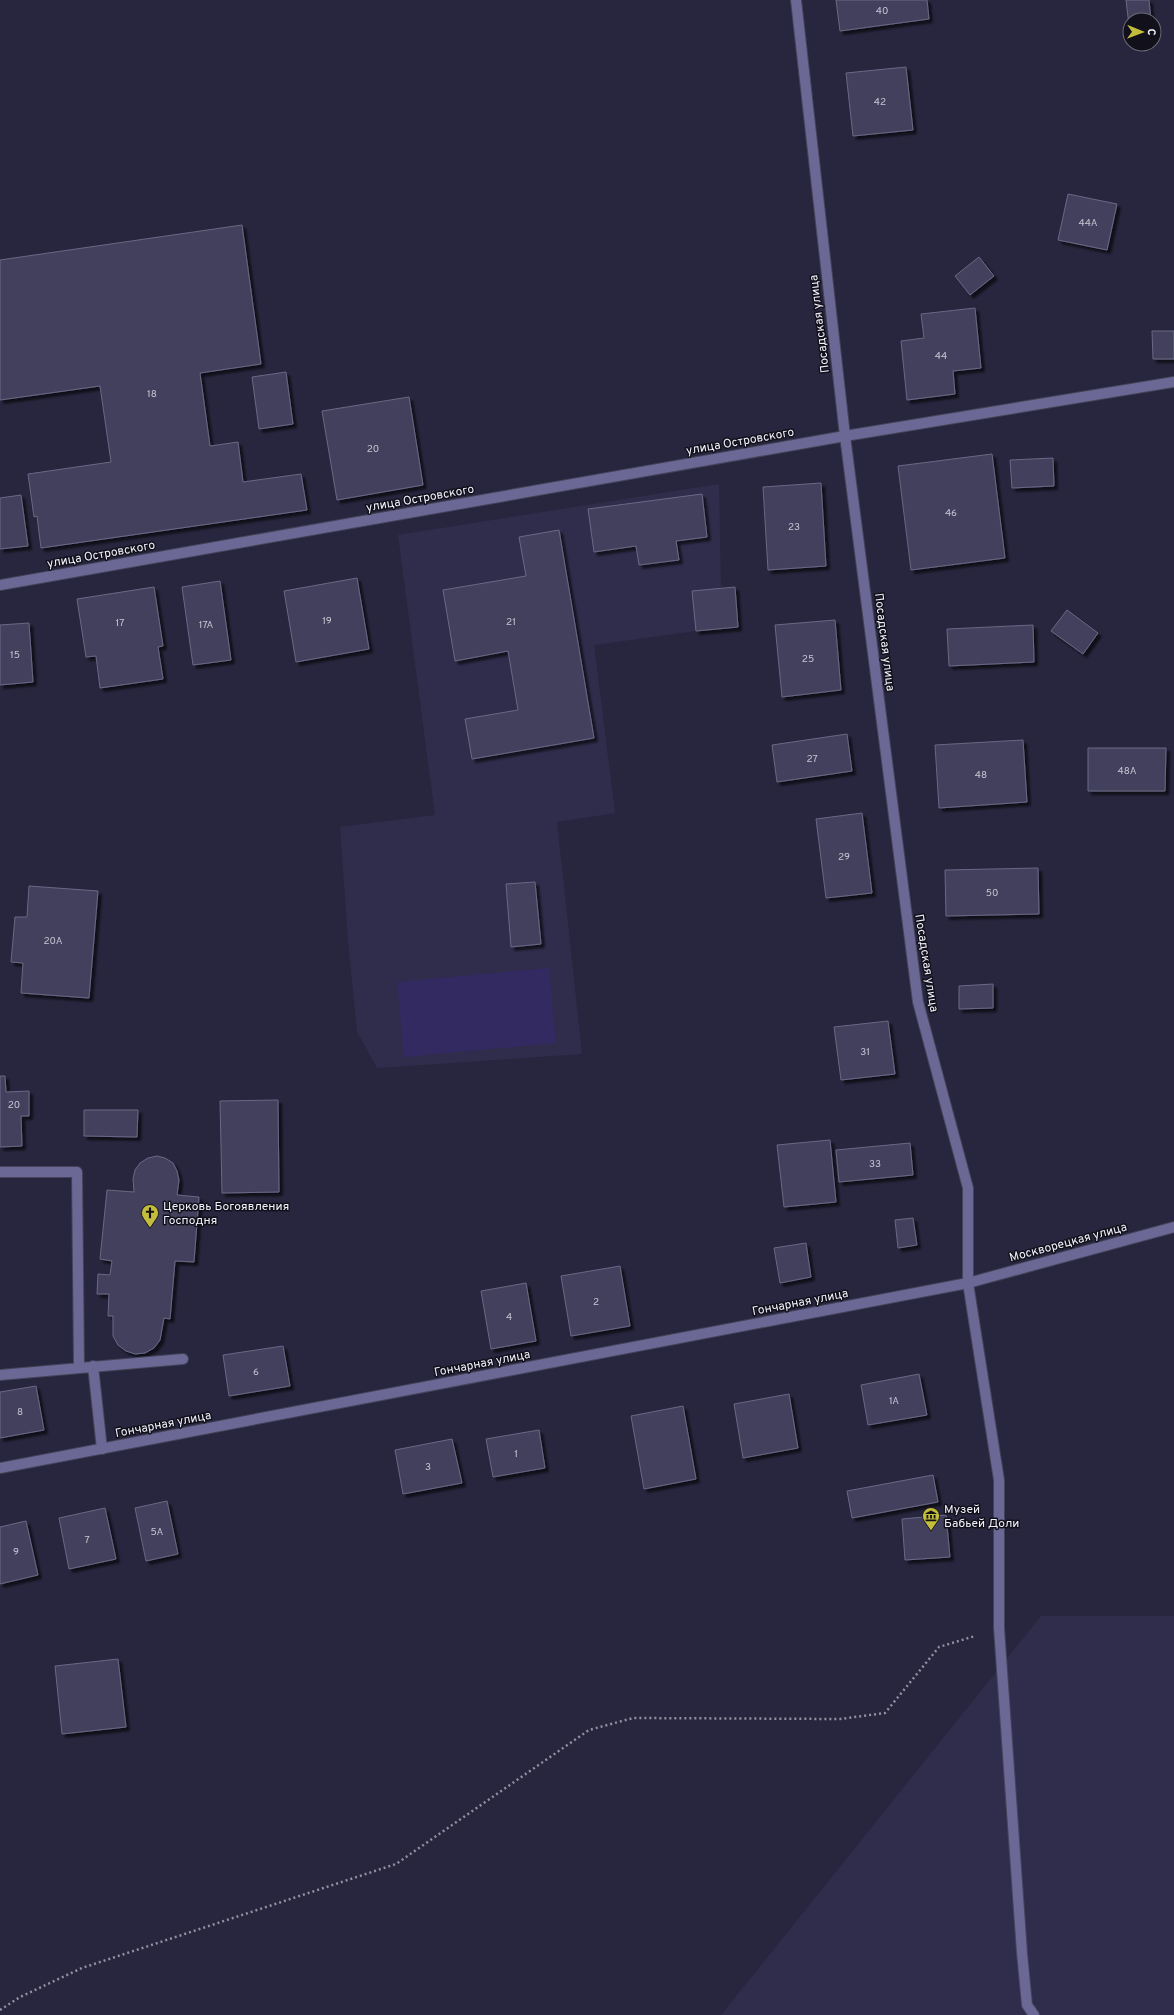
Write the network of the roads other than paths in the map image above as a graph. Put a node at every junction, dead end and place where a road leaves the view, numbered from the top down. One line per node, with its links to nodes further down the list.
1 (796, 0): 3 (street, Посадская улица)
2 (1174, 382): 3 (street, улица Островского)
3 (845, 436): 4 (street, улица Островского); 7 (street, Посадская улица)
4 (0, 585)
5 (0, 1172): 10 (street)
6 (1174, 1227): 7 (street, Москворецкая улица)
7 (968, 1283): 12 (street, Гончарная улица); 14 (street, Посадская улица)
8 (183, 1359): 9 (street)
9 (93, 1366): 10 (street); 12 (street)
10 (79, 1367): 11 (street)
11 (0, 1375)
12 (102, 1448): 13 (street, Гончарная улица)
13 (0, 1468)
14 (1034, 2015)

